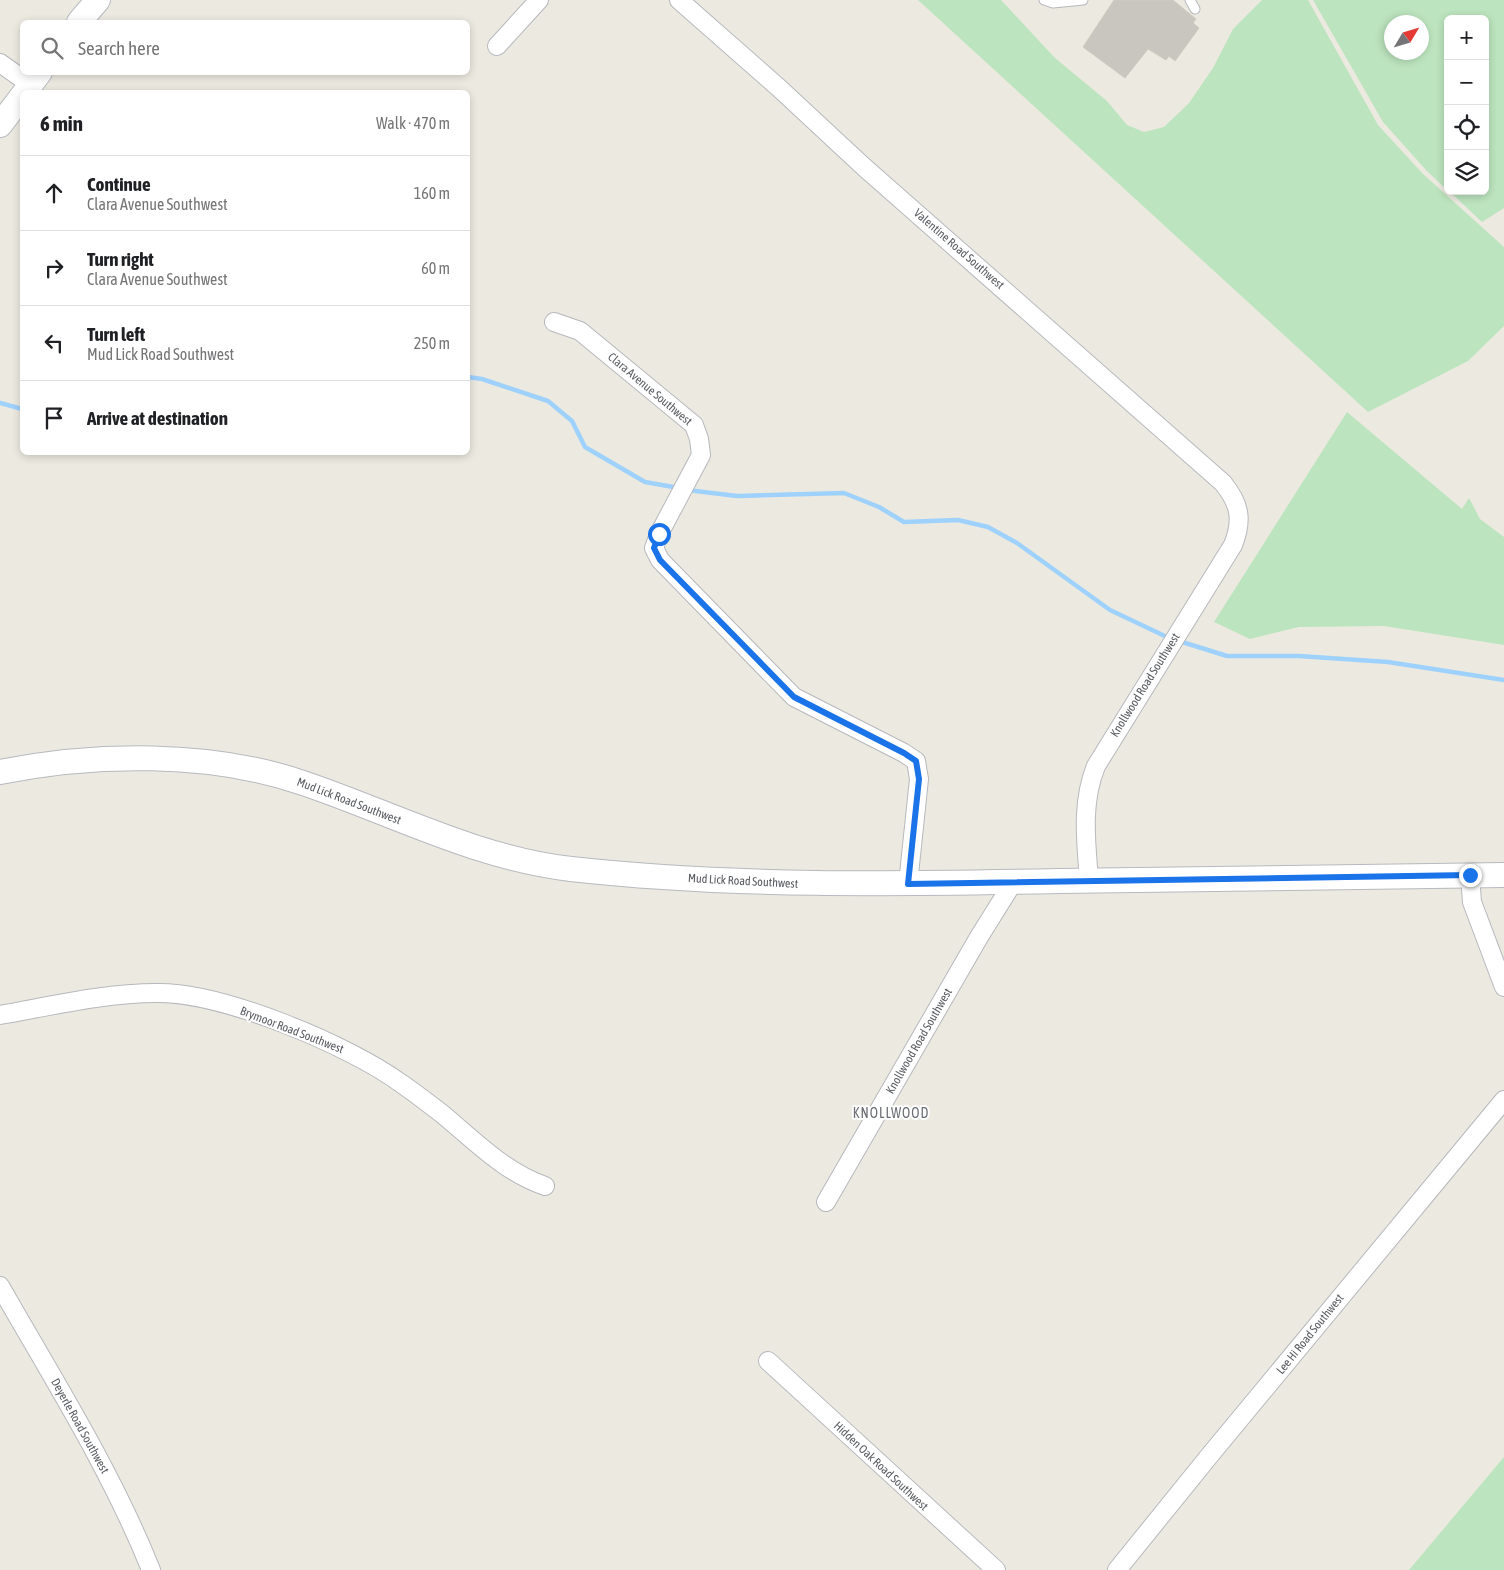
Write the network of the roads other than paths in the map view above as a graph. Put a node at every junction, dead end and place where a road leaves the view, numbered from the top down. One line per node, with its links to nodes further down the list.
1 (98, 0): 8 (street)
2 (539, 0): 9 (street)
3 (679, 0): 15 (street, Valentine Road Southwest)
4 (1044, 0): 5 (lane)
5 (1083, 0)
6 (1190, 0): 7 (lane)
7 (1194, 9)
8 (81, 20)
9 (497, 46)
10 (0, 63): 11 (street)
11 (30, 86)
12 (20, 99): 13 (street)
13 (0, 125)
14 (554, 322): 21 (street, Clara Avenue Southwest)
15 (1236, 501): 19 (street, Knollwood Road Southwest)
16 (0, 772): 21 (street, Mud Lick Road Southwest)
17 (1470, 875): 18 (street, Mud Lick Road Southwest); 19 (street, Mud Lick Road Southwest); 22 (street)
18 (1504, 875)
19 (1089, 880): 20 (street, Mud Lick Road Southwest)
20 (1014, 882): 21 (street, Mud Lick Road Southwest); 26 (street, Knollwood Road Southwest)
21 (908, 884)
22 (1504, 987)
23 (0, 1015): 25 (street, Brymoor Road Southwest)
24 (1504, 1100): 31 (street, Lee Hi Road Southwest)
25 (545, 1186)
26 (826, 1202)
27 (0, 1286): 29 (street, Deyerle Road Southwest)
28 (768, 1361): 30 (street, Hidden Oak Road Southwest)
29 (151, 1570)
30 (996, 1570)
31 (1118, 1570)

